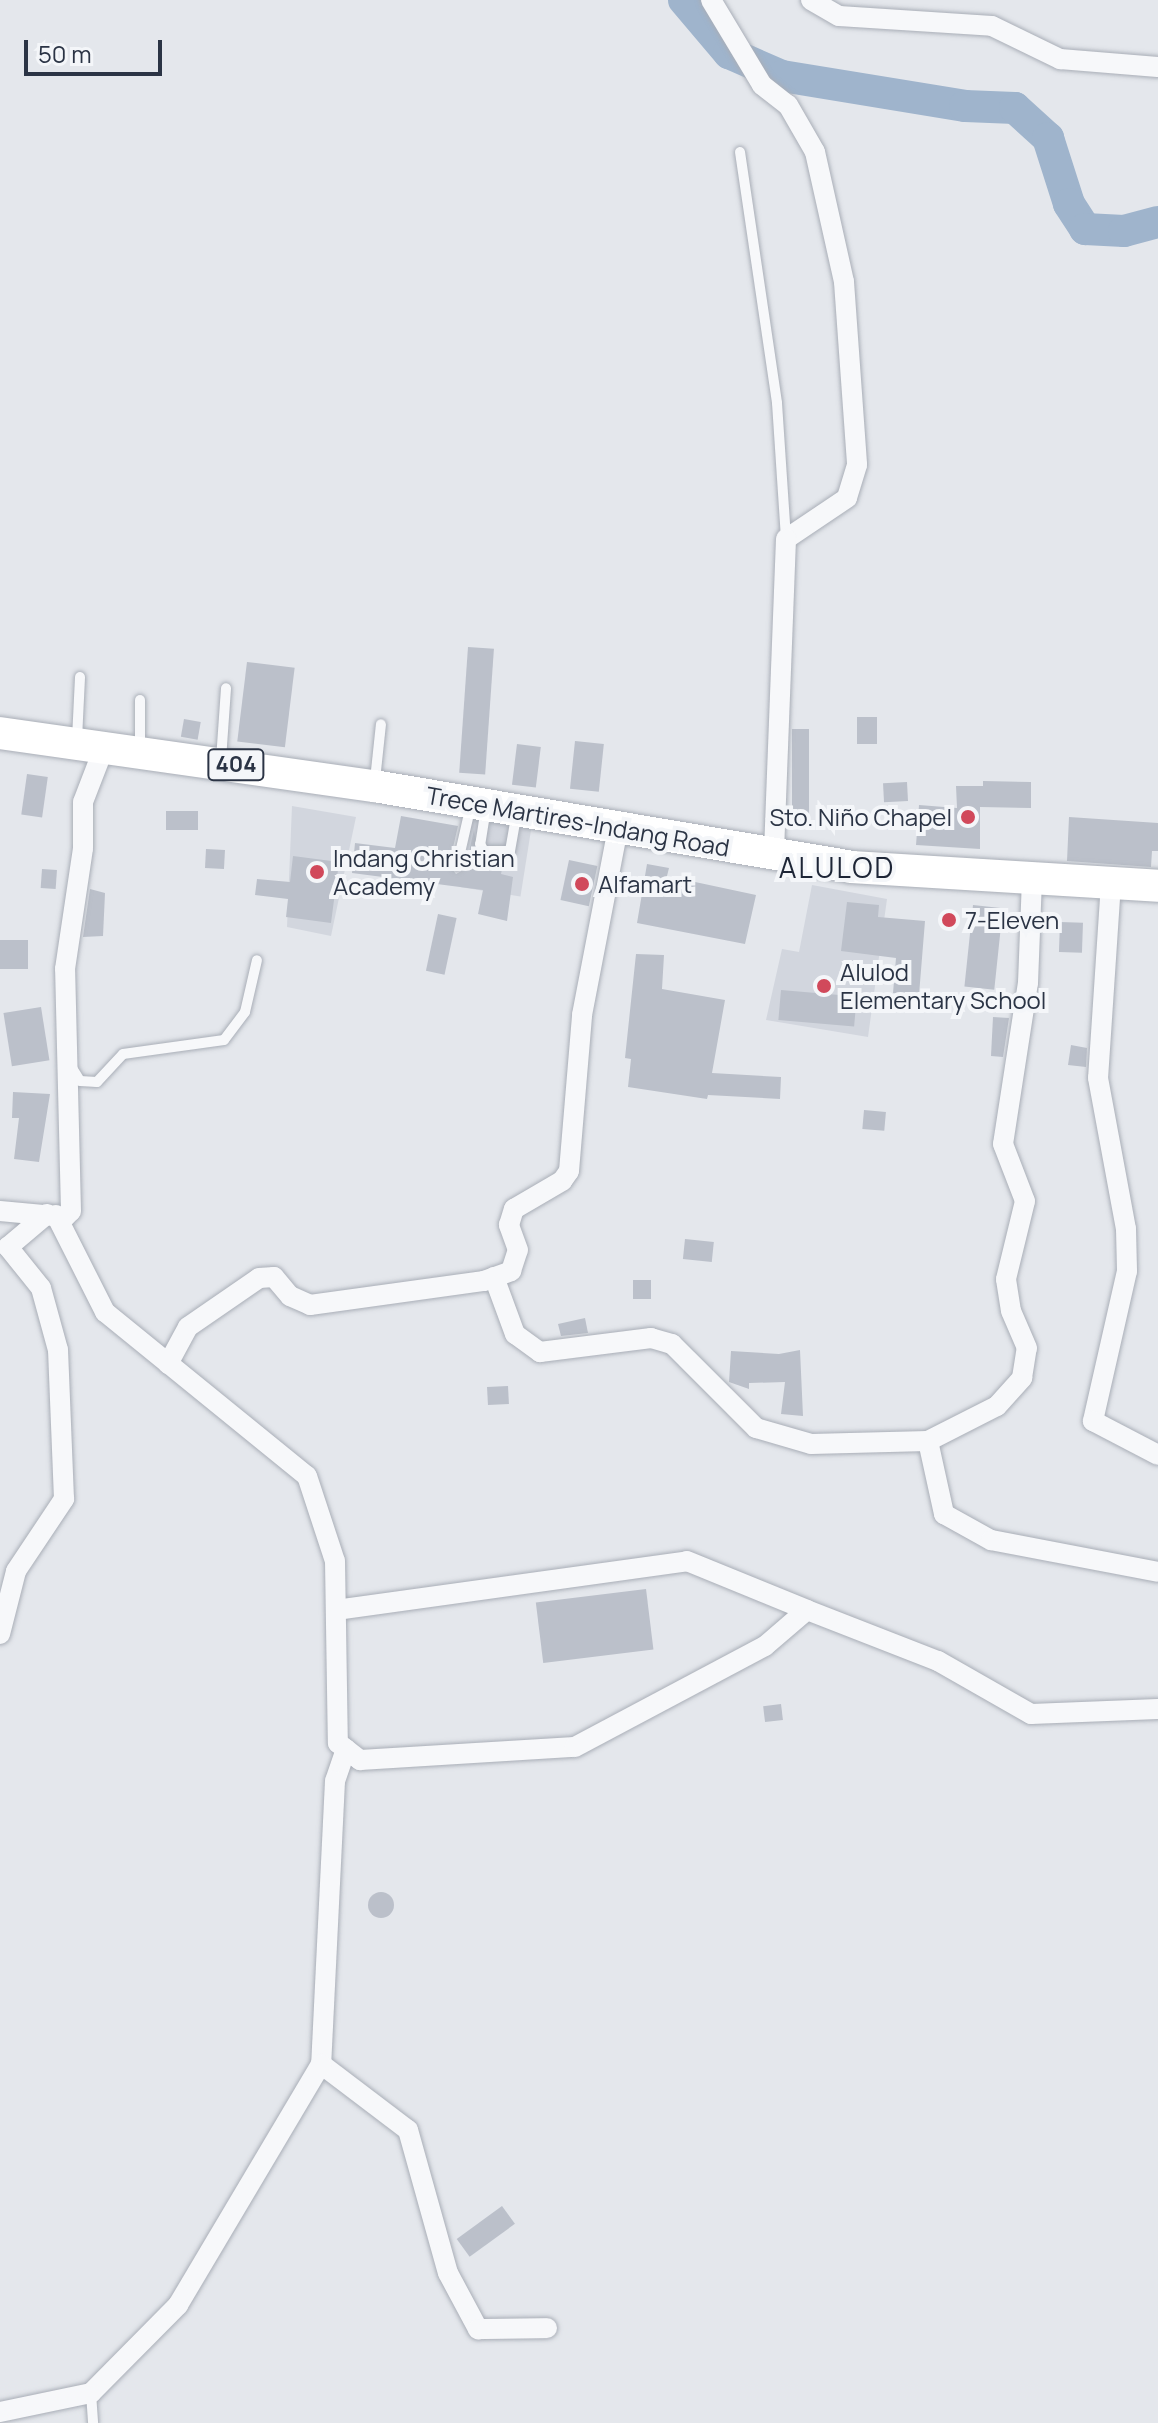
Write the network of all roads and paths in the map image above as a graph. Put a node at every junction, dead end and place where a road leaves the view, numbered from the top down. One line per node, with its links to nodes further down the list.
1 (711, 0): 5 (street)
2 (811, 0): 3 (street)
3 (1158, 67)
4 (740, 152): 5 (lane)
5 (786, 539): 17 (street)
6 (80, 677): 11 (lane)
7 (226, 688): 13 (lane)
8 (140, 700): 12 (lane)
9 (381, 724): 14 (lane)
10 (0, 733): 11 (main road, Trece Martires-Indang Road / 404)
11 (91, 743): 12 (main road, Trece Martires-Indang Road / 404); 23 (street)
12 (140, 751): 13 (main road, Trece Martires-Indang Road / 404)
13 (220, 762): 14 (main road, Trece Martires-Indang Road / 404)
14 (374, 786): 15 (main road, Trece Martires-Indang Road / 404)
15 (492, 807): 16 (main road, Trece Martires-Indang Road / 404); 18 (lane)
16 (618, 828): 17 (main road, Trece Martires-Indang Road / 404); 27 (street)
17 (774, 854): 19 (main road, Trece Martires-Indang Road / 404)
18 (457, 866)
19 (1032, 878): 20 (main road, Trece Martires-Indang Road / 404); 29 (street)
20 (1111, 883): 21 (main road, Trece Martires-Indang Road / 404); 30 (street)
21 (1158, 886)
22 (257, 960): 23 (lane)
23 (67, 1060): 25 (street)
24 (0, 1211): 25 (street)
25 (51, 1214): 26 (street); 28 (street)
26 (4, 1250): 34 (street)
27 (494, 1277): 28 (street); 29 (street)
28 (168, 1364): 32 (street)
29 (928, 1441): 31 (street)
30 (1158, 1455)
31 (1158, 1572)
32 (336, 1610): 33 (street); 36 (street)
33 (807, 1610): 35 (street); 36 (street)
34 (0, 1634)
35 (1158, 1709)
36 (346, 1749): 37 (street)
37 (321, 2064): 38 (street); 39 (street)
38 (547, 2328)
39 (91, 2393): 40 (street); 41 (lane)
40 (0, 2412)
41 (93, 2423)

